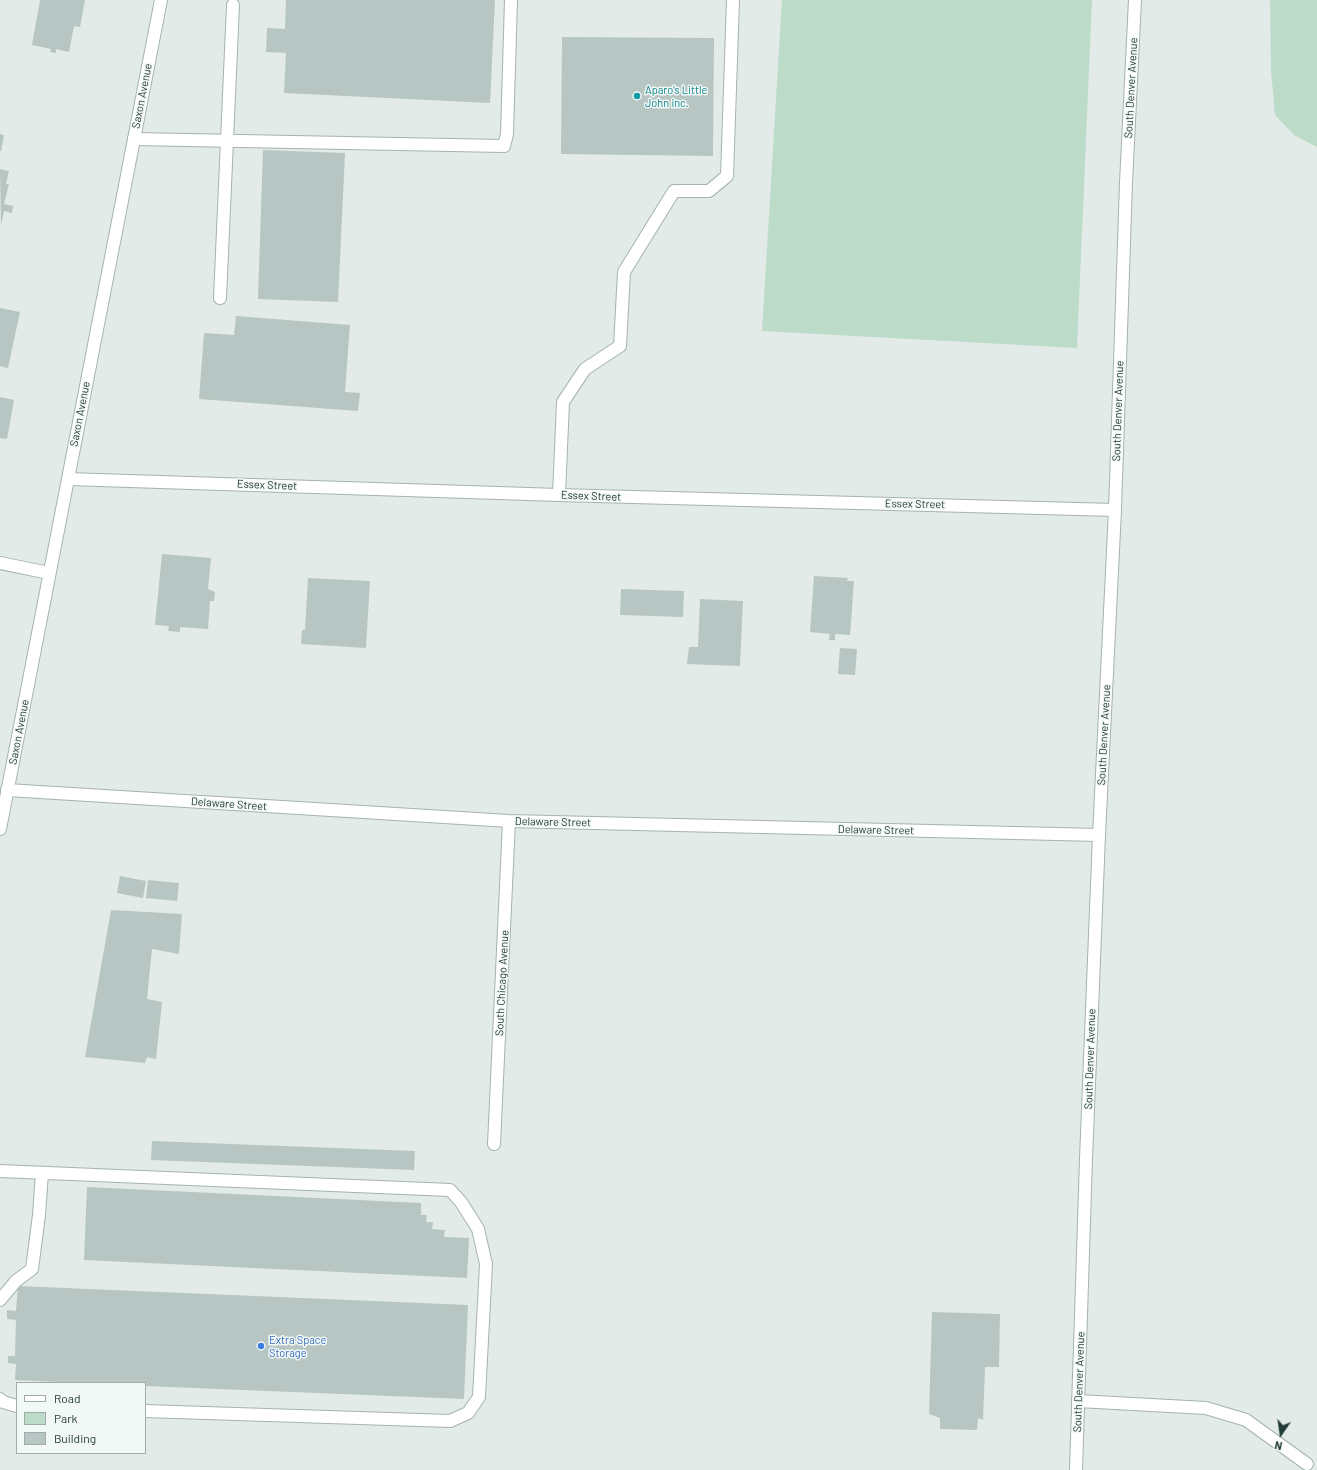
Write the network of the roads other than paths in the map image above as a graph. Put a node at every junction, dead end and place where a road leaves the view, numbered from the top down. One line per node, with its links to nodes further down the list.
1 (161, 0): 6 (street, Saxon Avenue)
2 (511, 0): 7 (street)
3 (733, 0): 10 (street)
4 (1134, 0): 11 (street, South Denver Avenue)
5 (233, 5): 7 (street)
6 (134, 139): 7 (street); 9 (street, Saxon Avenue)
7 (226, 141): 8 (street)
8 (220, 298)
9 (68, 479): 10 (street, Essex Street); 13 (street, Saxon Avenue)
10 (559, 495): 11 (street, Essex Street)
11 (1115, 510): 17 (street, South Denver Avenue)
12 (0, 563): 13 (street)
13 (49, 573): 14 (street, Saxon Avenue)
14 (7, 790): 15 (street, Delaware Street); 16 (street, Saxon Avenue)
15 (509, 821): 17 (street, Delaware Street); 18 (street, South Chicago Avenue)
16 (0, 829)
17 (1099, 835): 23 (street, South Denver Avenue)
18 (494, 1144)
19 (0, 1171): 20 (street)
20 (42, 1173): 21 (street); 25 (street)
21 (0, 1300)
22 (0, 1399): 24 (street)
23 (1078, 1400): 26 (street); 27 (street, South Denver Avenue)
24 (16, 1406)
25 (146, 1412)
26 (1307, 1464)
27 (1076, 1470)

